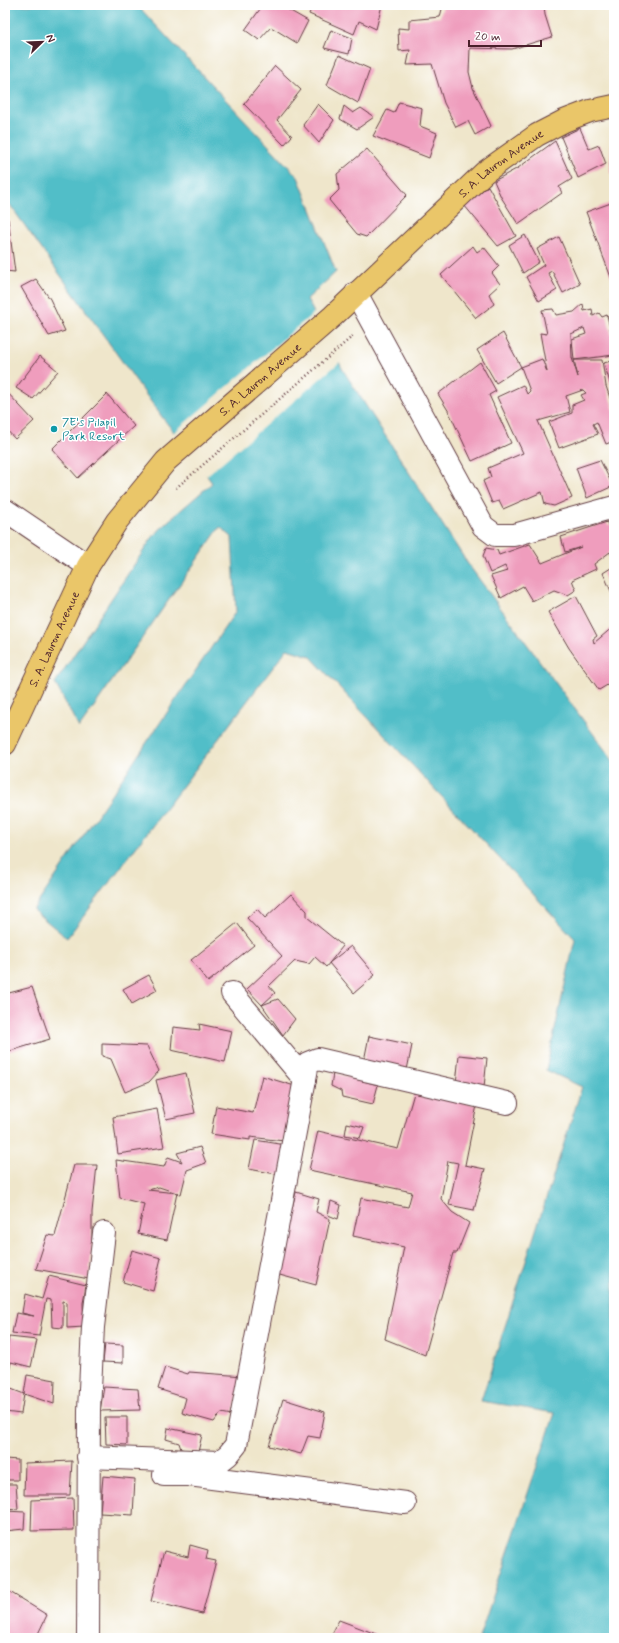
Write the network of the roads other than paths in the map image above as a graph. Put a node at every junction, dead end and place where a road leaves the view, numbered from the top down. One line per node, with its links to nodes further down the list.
1 (614, 106): 2 (highway, S. A. Lauron Avenue)
2 (356, 292): 3 (street); 5 (highway, S. A. Lauron Avenue)
3 (614, 507)
4 (5, 510): 5 (street)
5 (88, 566): 6 (highway, S. A. Lauron Avenue)
6 (5, 744)
7 (232, 993): 8 (street)
8 (305, 1080): 9 (street); 12 (street)
9 (507, 1103)
10 (104, 1233): 11 (street)
11 (88, 1457): 12 (street); 14 (street)
12 (149, 1459): 13 (street)
13 (405, 1503)
14 (88, 1638)

